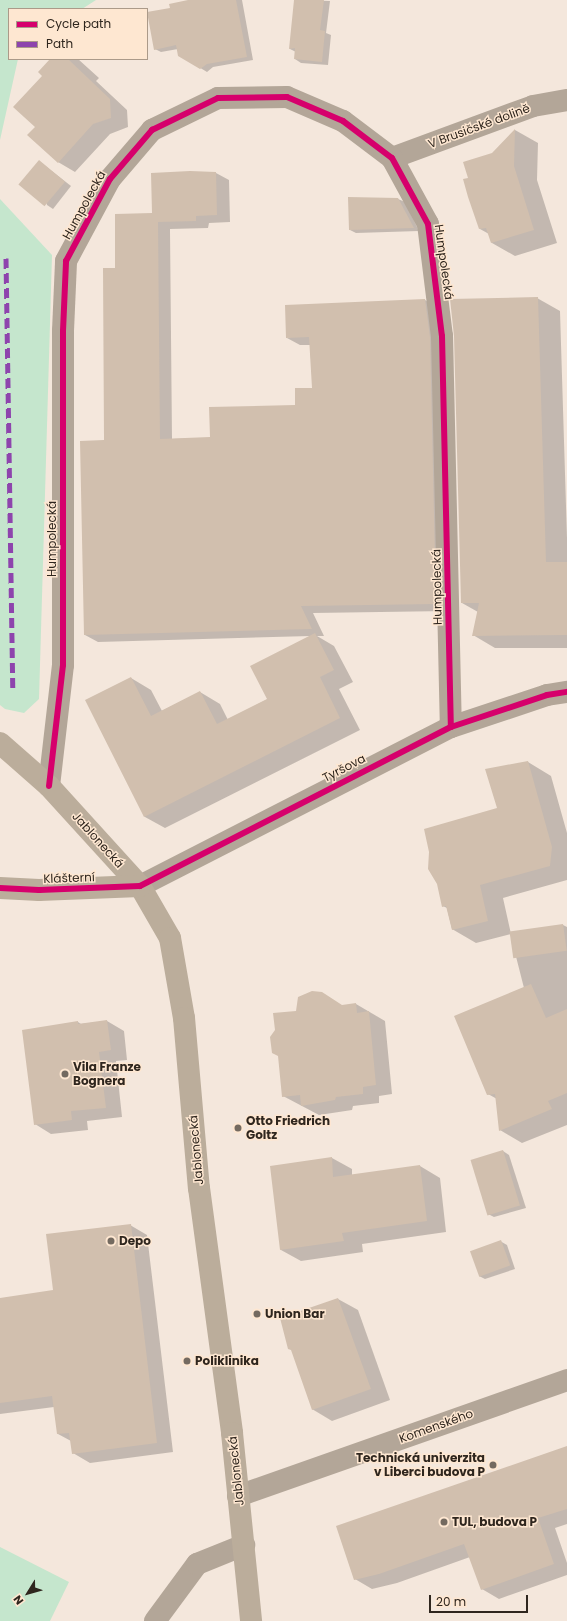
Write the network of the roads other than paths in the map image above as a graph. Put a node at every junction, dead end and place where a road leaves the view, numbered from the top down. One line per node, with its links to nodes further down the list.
1 (567, 100): 2 (street, V Brusičské dolině)
2 (392, 158): 4 (street, Humpolecká); 6 (street, Humpolecká)
3 (567, 692): 4 (street, Tyršova)
4 (451, 727): 7 (street, Tyršova)
5 (0, 743): 6 (main road, Jablonecká)
6 (49, 786): 7 (main road, Jablonecká)
7 (140, 886): 8 (main road, Klášterní); 10 (main road, Jablonecká)
8 (0, 888)
9 (567, 1380): 10 (street, Komenského)
10 (238, 1496): 11 (main road, Jablonecká)
11 (244, 1546): 12 (main road, Jablonecká); 13 (street)
12 (253, 1619)
13 (155, 1621)

